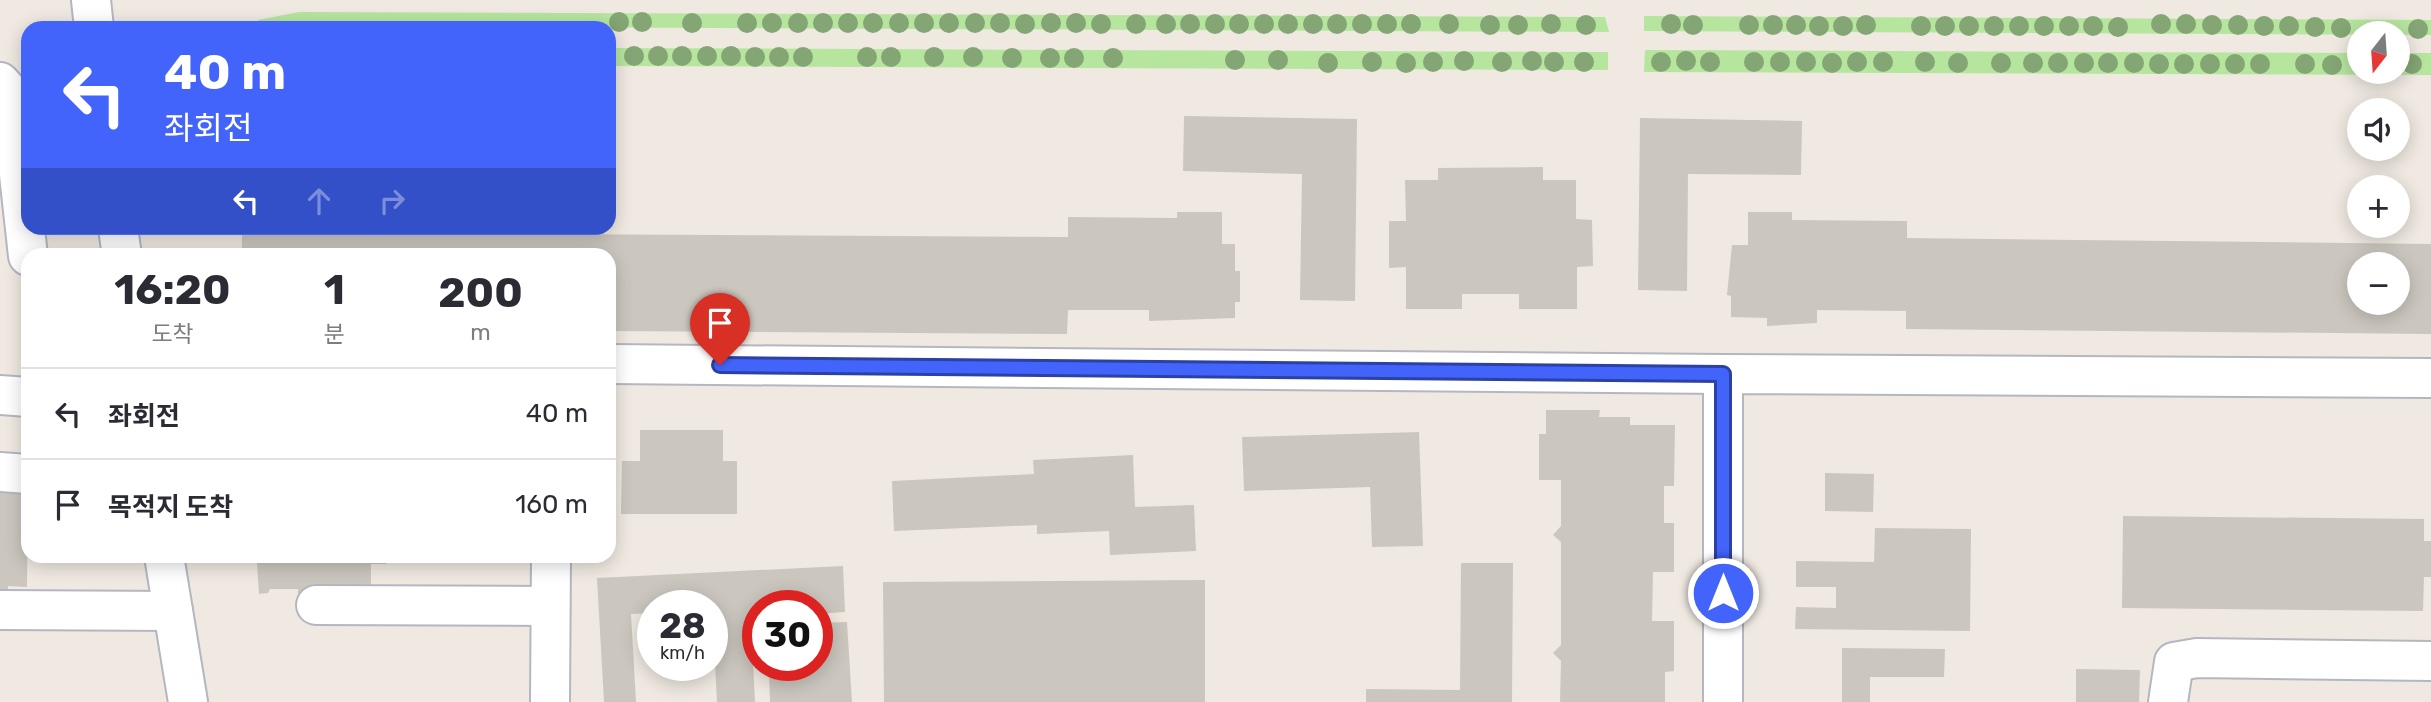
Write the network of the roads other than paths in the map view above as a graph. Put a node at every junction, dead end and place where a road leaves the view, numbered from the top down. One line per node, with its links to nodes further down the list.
1 (91, 0): 2 (street)
2 (93, 21)
3 (0, 82): 4 (street)
4 (21, 193)
5 (616, 364): 6 (street)
6 (1723, 374): 7 (street); 21 (street)
7 (2431, 378)
8 (0, 395): 9 (street)
9 (21, 396)
10 (0, 471): 11 (street)
11 (21, 473)
12 (165, 563): 17 (street)
13 (551, 563): 15 (street)
14 (316, 605): 15 (street)
15 (550, 606): 20 (street)
16 (0, 610): 17 (street)
17 (173, 611): 19 (street)
18 (2431, 661): 22 (street)
19 (188, 702)
20 (550, 702)
21 (1723, 702)
22 (2168, 702)

